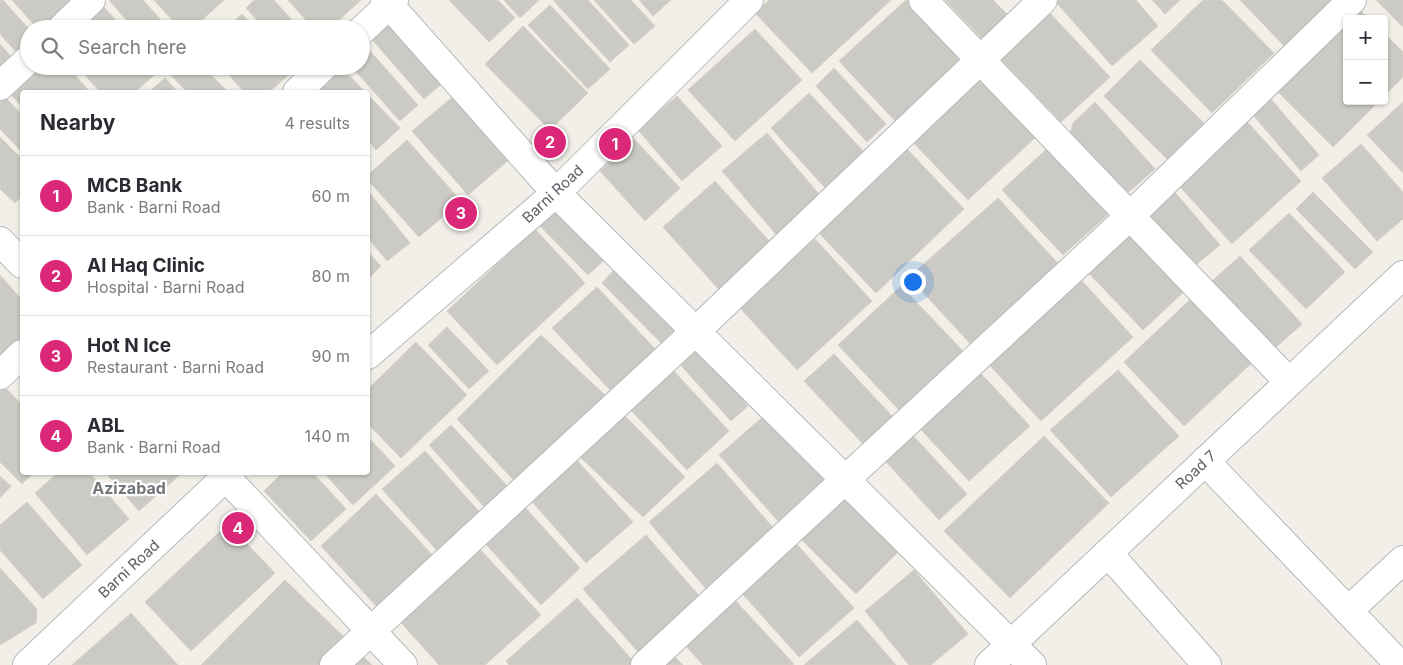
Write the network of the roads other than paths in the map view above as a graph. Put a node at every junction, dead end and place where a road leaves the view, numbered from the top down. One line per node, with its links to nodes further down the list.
1 (91, 0): 7 (street)
2 (749, 0): 14 (street, Barni Road)
3 (922, 0): 9 (street)
4 (1042, 0): 9 (street)
5 (1352, 0): 15 (street)
6 (389, 1): 8 (street); 14 (street)
7 (70, 20)
8 (370, 21)
9 (980, 60): 15 (street); 19 (street)
10 (20, 67): 12 (street)
11 (315, 75): 13 (street)
12 (0, 86)
13 (299, 90)
14 (556, 193): 19 (street); 20 (street, Barni Road)
15 (1130, 216): 23 (street); 27 (street)
16 (0, 241): 17 (street)
17 (20, 262)
18 (1403, 275): 23 (street, Road 7)
19 (696, 331): 27 (street); 31 (street)
20 (370, 353)
21 (20, 356): 22 (street)
22 (0, 375)
23 (1289, 382): 24 (street, Road 7)
24 (1205, 461): 28 (street, Road 7); 30 (street)
25 (225, 475): 33 (street, Barni Road)
26 (227, 475): 31 (street)
27 (846, 479): 32 (street); 36 (street)
28 (1108, 553): 32 (street, Road 7); 39 (street)
29 (1403, 560): 30 (street)
30 (1348, 611): 40 (street)
31 (370, 630): 34 (street); 35 (street)
32 (1012, 644): 37 (street, Road 7); 38 (street)
33 (27, 665)
34 (334, 665)
35 (403, 665)
36 (645, 665)
37 (989, 665)
38 (1032, 665)
39 (1207, 665)
40 (1400, 665)

